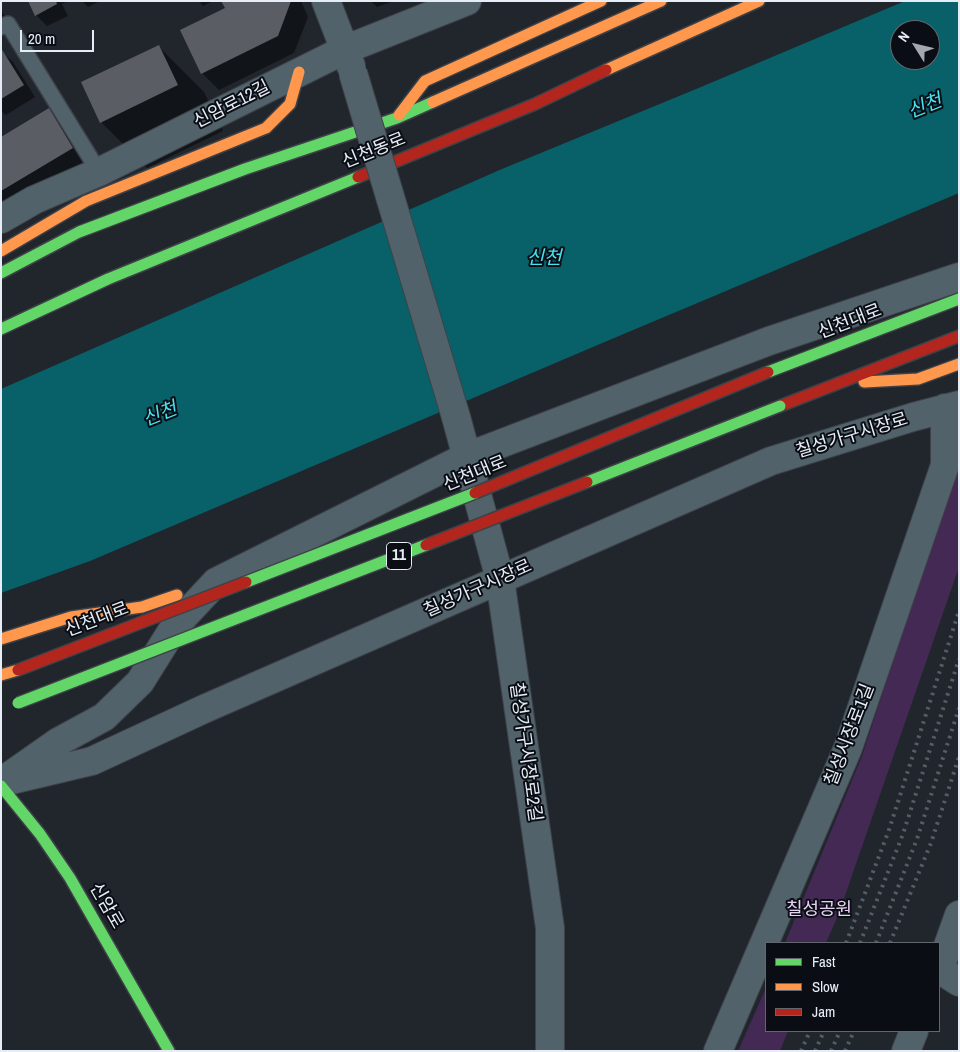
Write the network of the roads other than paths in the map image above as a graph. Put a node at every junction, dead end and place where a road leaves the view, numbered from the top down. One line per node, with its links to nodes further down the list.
1 (326, 1): 7 (street, 칠성가구시장로2길)
2 (467, 1): 7 (street, 신암로12길)
3 (601, 1): 9 (main road)
4 (661, 1): 9 (main road, 신천동로)
5 (759, 1): 17 (main road, 신천동로)
6 (1, 27): 10 (lane)
7 (349, 61): 8 (street, 신암로12길); 24 (street, 칠성가구시장로2길, bridge)
8 (299, 72): 10 (street, 신암로12길); 12 (main road)
9 (397, 118): 13 (main road, 신천동로)
10 (99, 172): 11 (street, 신암로12길)
11 (1, 219)
12 (1, 251)
13 (1, 272)
14 (959, 277): 24 (street)
15 (959, 287): 19 (main road)
16 (959, 299): 19 (main road, 신천대로)
17 (1, 329)
18 (959, 336): 22 (main road)
19 (856, 338): 28 (main road, 신천대로 / 11, bridge)
20 (959, 364): 21 (main road)
21 (918, 379): 22 (main road); 23 (main road)
22 (840, 383): 29 (main road, 11, bridge)
23 (949, 399): 25 (street, 칠성가구시장로); 38 (street, 칠성시장로1길)
24 (466, 457): 25 (street, 칠성가구시장로2길); 26 (street)
25 (500, 579): 30 (street, 칠성가구시장로); 37 (street, 칠성가구시장로2길)
26 (216, 582): 27 (main road); 30 (street)
27 (1, 639)
28 (1, 675)
29 (10, 706)
30 (1, 784): 36 (main road, 신암로)
31 (959, 915): 32 (street)
32 (940, 967)
33 (940, 971): 34 (street)
34 (959, 982)
35 (914, 1032): 39 (street)
36 (169, 1051)
37 (550, 1051)
38 (718, 1051)
39 (906, 1051)

